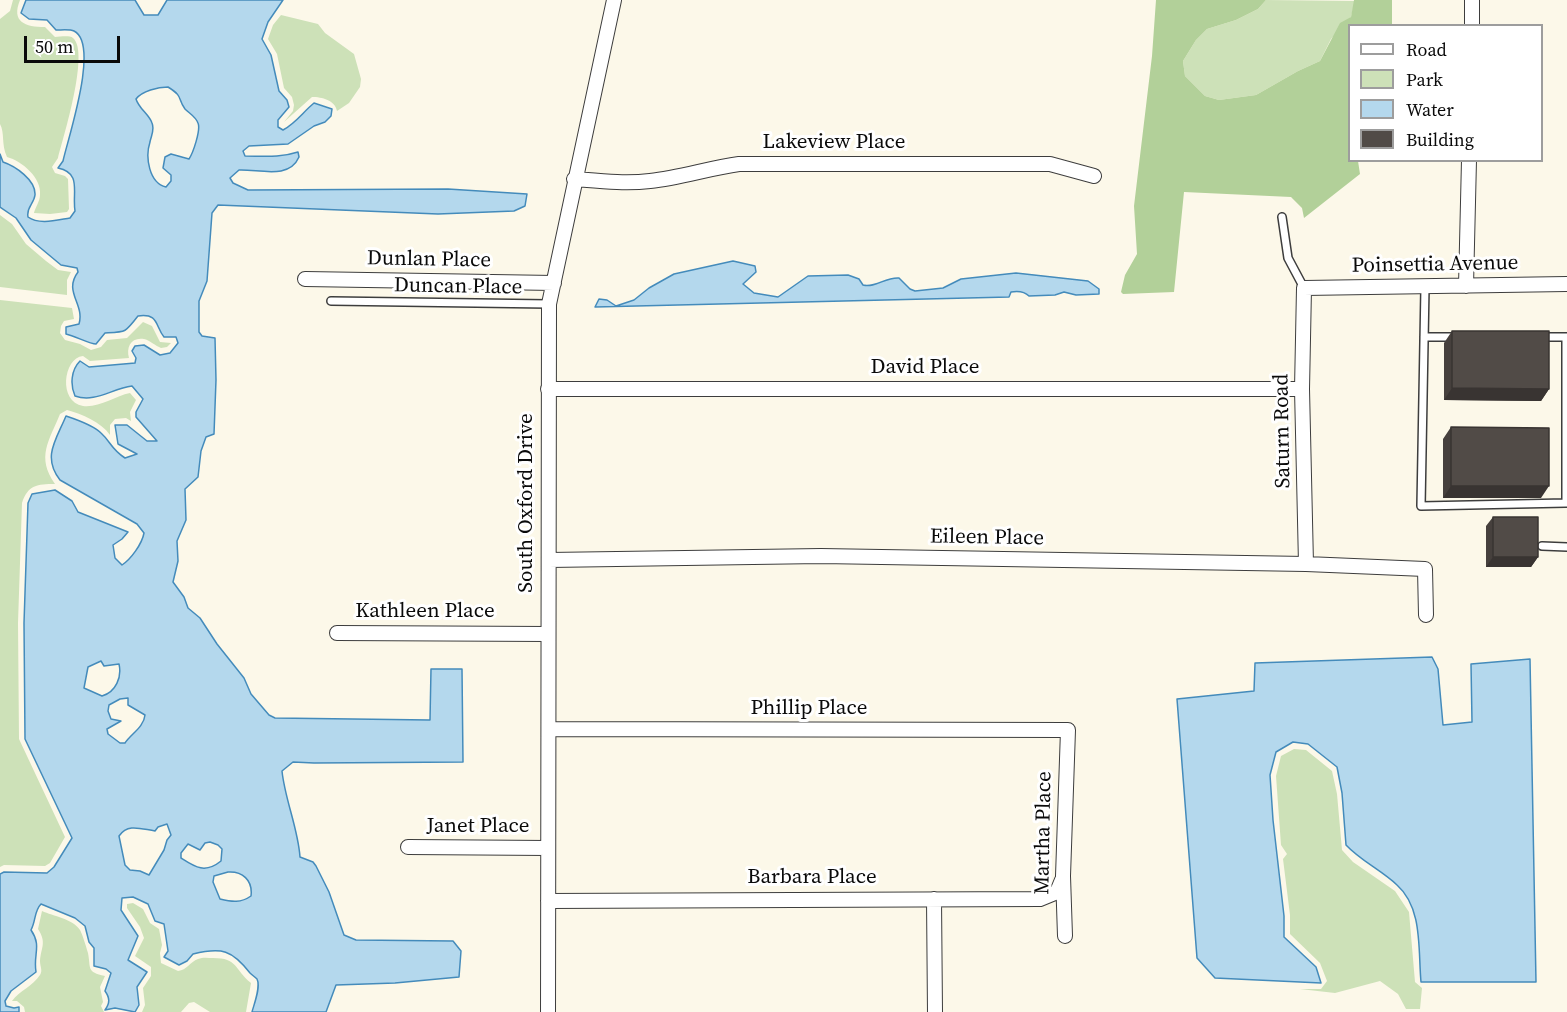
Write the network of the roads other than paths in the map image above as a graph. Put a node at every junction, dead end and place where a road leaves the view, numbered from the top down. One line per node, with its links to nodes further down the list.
1 (614, 0): 6 (street, South Oxford Drive)
2 (1472, 0): 3 (street)
3 (1472, 24)
4 (1469, 162): 11 (street)
5 (1094, 176): 6 (street, Lakeview Place)
6 (574, 179): 9 (street, South Oxford Drive)
7 (1282, 217): 13 (lane)
8 (305, 279): 9 (street, Dunlan Place)
9 (554, 283): 15 (street, South Oxford Drive)
10 (1567, 284): 11 (street, Poinsettia Avenue)
11 (1466, 286): 12 (street, Poinsettia Avenue)
12 (1425, 287): 13 (street, Poinsettia Avenue); 16 (lane)
13 (1303, 293): 20 (street, Saturn Road)
14 (331, 301): 15 (lane, Duncan Place)
15 (549, 304): 19 (street, South Oxford Drive)
16 (1424, 337): 17 (lane); 21 (lane)
17 (1460, 337)
18 (1531, 337): 21 (lane)
19 (548, 388): 20 (street, David Place); 24 (street, South Oxford Drive)
20 (1302, 389): 25 (street, Saturn Road)
21 (1567, 444)
22 (1542, 546): 23 (lane)
23 (1567, 547)
24 (549, 560): 25 (street, Eileen Place); 28 (street, South Oxford Drive)
25 (1306, 564): 26 (street, Eileen Place)
26 (1426, 615)
27 (337, 633): 28 (street, Kathleen Place)
28 (548, 634): 29 (street, South Oxford Drive)
29 (549, 729): 30 (street, Phillip Place); 32 (street, South Oxford Drive)
30 (1068, 730): 33 (street, Martha Place)
31 (408, 847): 32 (street, Janet Place)
32 (548, 848): 35 (street, South Oxford Drive)
33 (1063, 876): 34 (street, Barbara Place); 36 (street, Martha Place)
34 (934, 899): 35 (street, Barbara Place); 38 (street)
35 (548, 901): 37 (street, South Oxford Drive)
36 (1065, 936)
37 (548, 1012)
38 (935, 1012)

